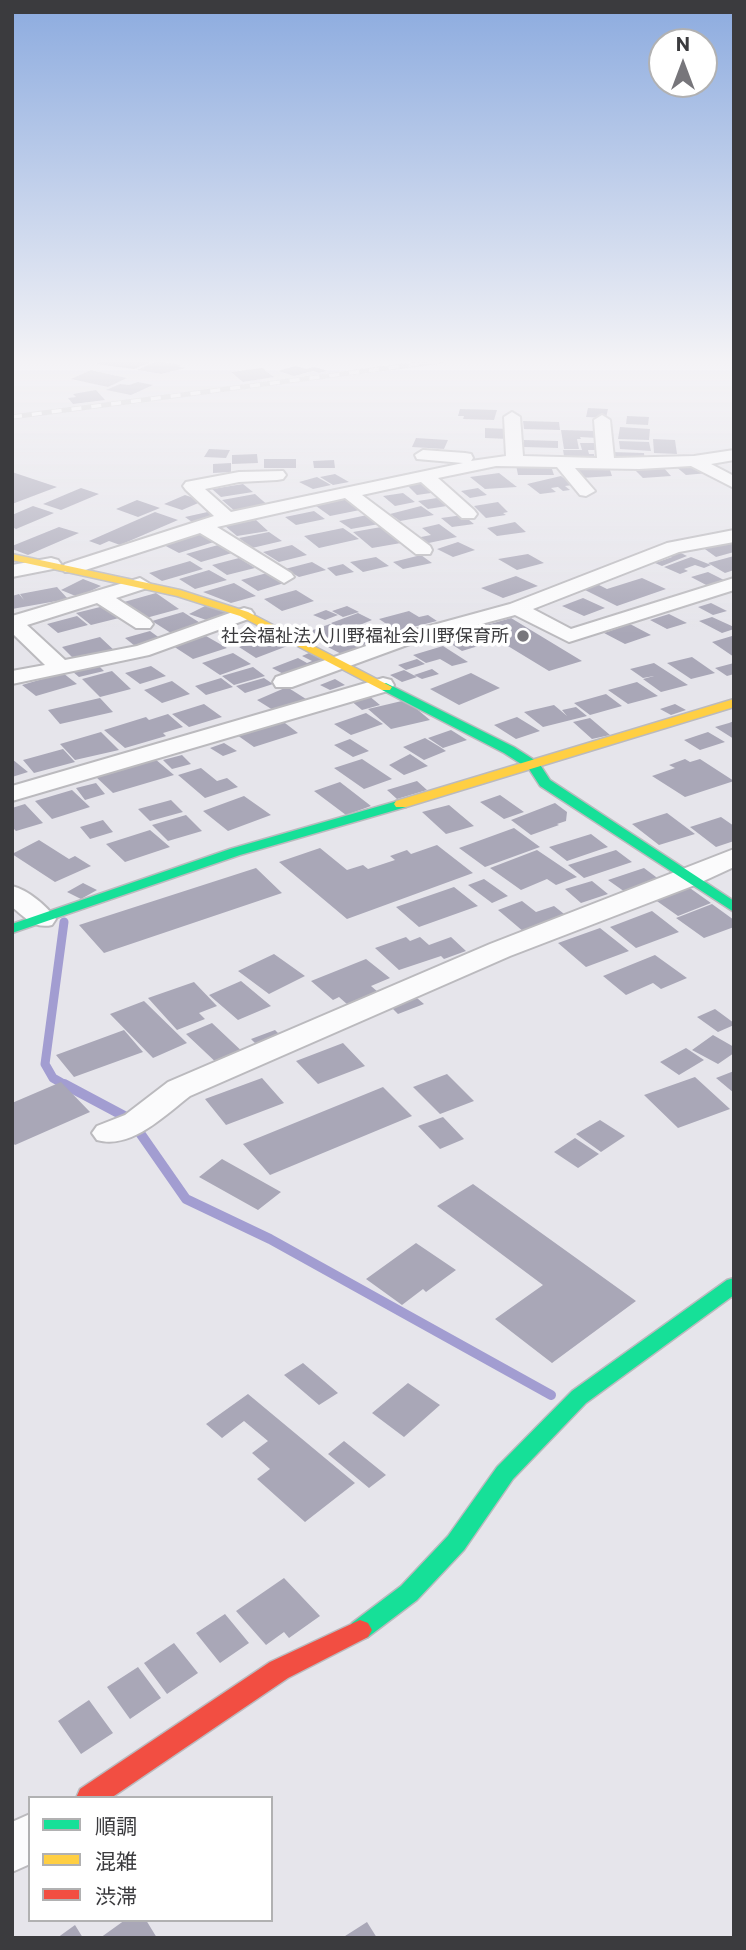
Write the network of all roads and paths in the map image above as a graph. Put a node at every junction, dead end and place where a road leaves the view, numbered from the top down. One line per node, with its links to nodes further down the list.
1 (514, 452): 7 (street)
2 (605, 452): 9 (street)
3 (423, 455): 5 (street)
4 (734, 455): 6 (street)
5 (496, 461): 7 (street); 11 (street)
6 (694, 461): 9 (street); 12 (street)
7 (515, 462): 8 (street)
8 (562, 463): 9 (street); 13 (street)
9 (606, 464)
10 (277, 475): 16 (street)
11 (425, 476): 14 (street); 15 (street)
12 (734, 483)
13 (586, 491)
14 (350, 494): 16 (street); 19 (street)
15 (468, 514)
16 (228, 518): 17 (street)
17 (202, 526): 22 (street); 24 (street)
18 (734, 536): 28 (street)
19 (423, 550)
20 (12, 557): 21 (street)
21 (51, 564): 22 (street); 23 (street)
22 (72, 568): 25 (street)
23 (12, 571)
24 (284, 577)
25 (140, 584): 27 (street); 29 (street)
26 (734, 584): 28 (street)
27 (101, 597): 30 (street); 31 (street)
28 (517, 608): 32 (street)
29 (244, 614): 32 (street); 33 (street)
30 (12, 623): 33 (street)
31 (143, 624)
32 (340, 662): 35 (street); 37 (street)
33 (61, 668): 34 (street)
34 (12, 678)
35 (383, 685): 37 (street); 38 (street)
36 (734, 703): 38 (street)
37 (320, 705): 39 (street)
38 (534, 766): 41 (street); 44 (street)
39 (12, 794)
40 (734, 857): 41 (street)
41 (686, 879): 43 (street); 46 (street)
42 (12, 894): 44 (street)
43 (734, 908)
44 (43, 919): 45 (street)
45 (12, 929)
46 (108, 1133)
47 (734, 1285): 48 (street)
48 (92, 1796)
49 (28, 1838): 50 (street)
50 (12, 1849)

